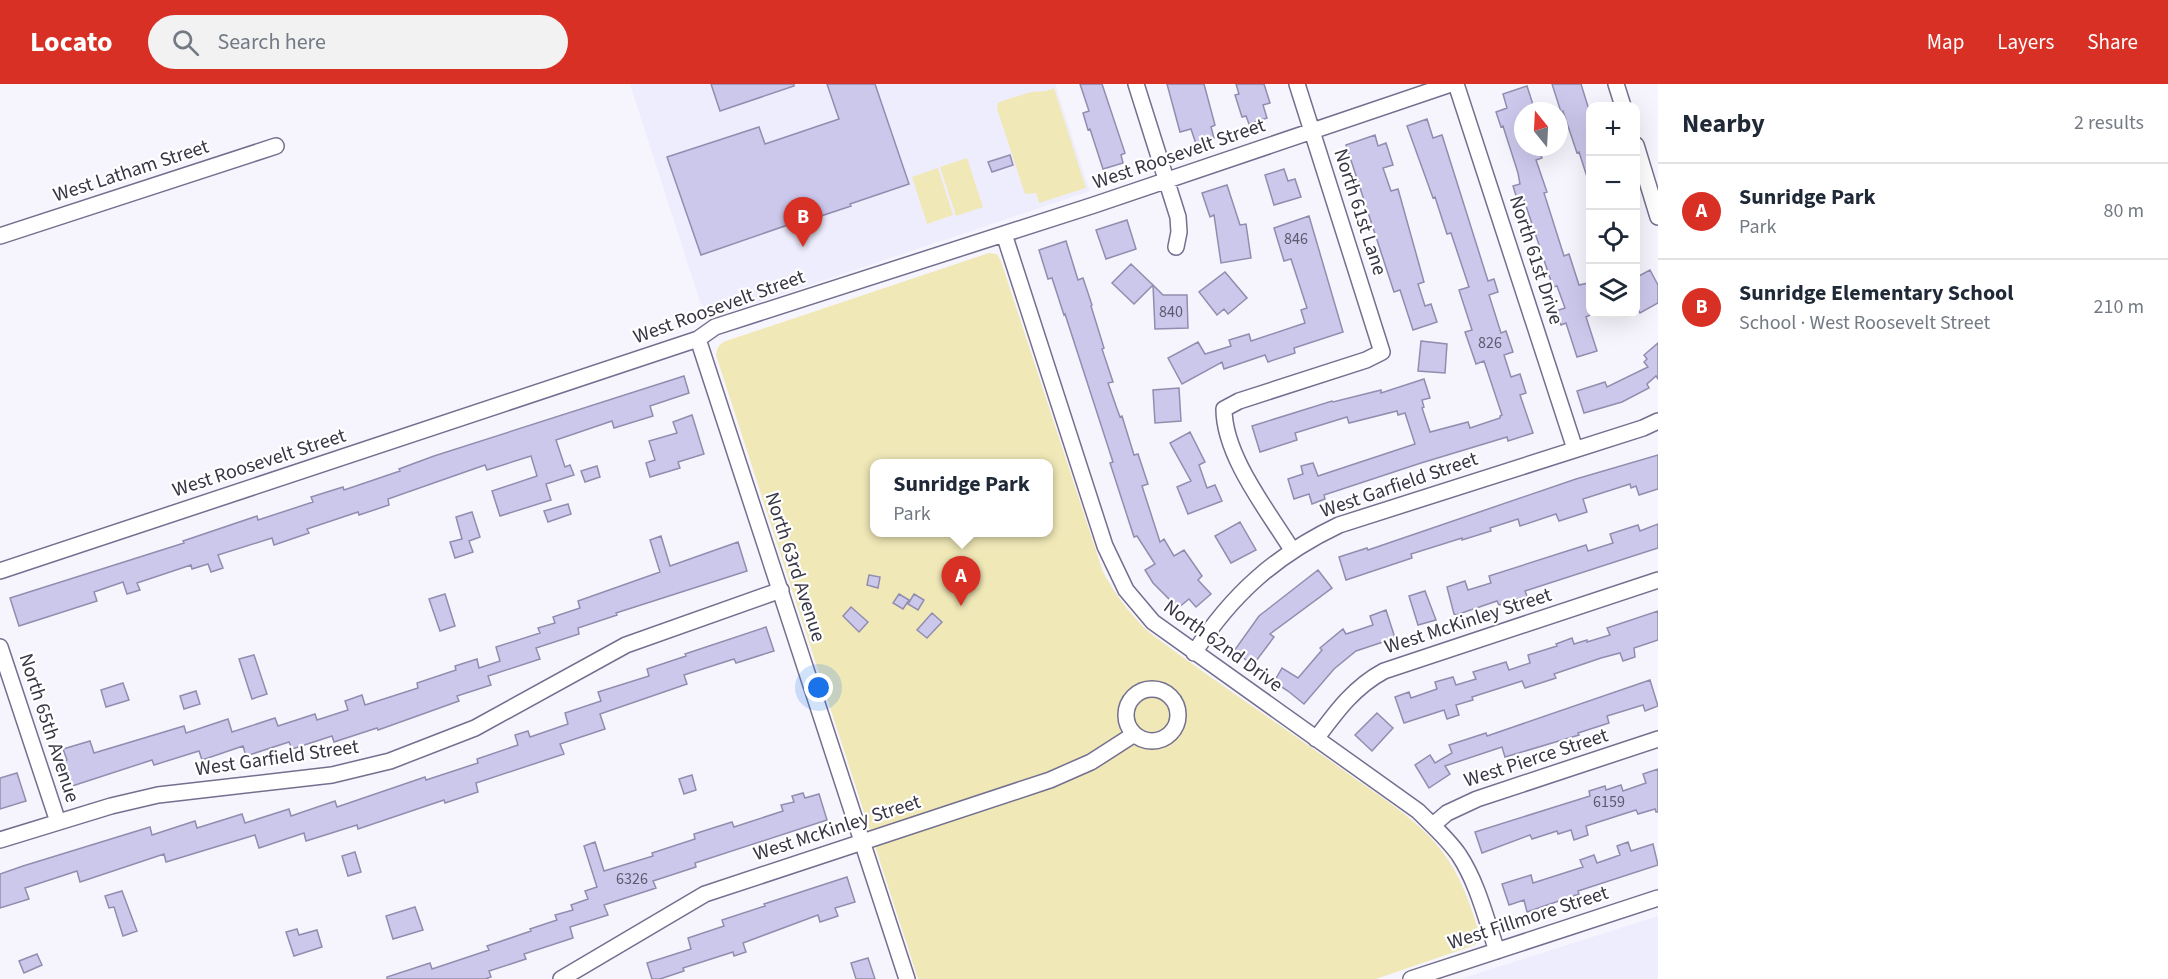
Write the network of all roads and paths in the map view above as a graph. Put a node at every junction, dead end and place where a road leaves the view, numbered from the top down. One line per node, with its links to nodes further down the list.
1 (1136, 84): 9 (street)
2 (1297, 84): 6 (street, North 61st Lane)
3 (1454, 84): 6 (street, West Roosevelt Street); 16 (street, North 61st Drive)
4 (1616, 84): 5 (street)
5 (1622, 102)
6 (1312, 130): 9 (street, West Roosevelt Street); 17 (street, North 61st Lane)
7 (276, 146): 12 (street, West Latham Street)
8 (1639, 156): 10 (street)
9 (1166, 180): 11 (street, West Roosevelt Street); 13 (street)
10 (1658, 216)
11 (1004, 234): 14 (street, West Roosevelt Street); 22 (street, North 62nd Drive)
12 (0, 236)
13 (1176, 247)
14 (698, 339): 18 (street, West Roosevelt Street); 20 (street, North 63rd Avenue)
15 (1658, 421): 16 (street, West Garfield Street)
16 (1575, 449): 17 (street, West Garfield Street)
17 (1292, 550): 22 (street, West Garfield Street)
18 (0, 571)
19 (1658, 580): 24 (street, West McKinley Street)
20 (781, 590): 26 (street, West Garfield Street); 29 (street, North 63rd Avenue)
21 (0, 647): 26 (street, North 65th Avenue)
22 (1194, 652): 24 (street, North 62nd Drive)
23 (1133, 735): 29 (street, West McKinley Street)
24 (1316, 739): 27 (street, North 62nd Drive)
25 (1658, 739): 27 (street, West Pierce Street)
26 (58, 822): 28 (street, West Garfield Street)
27 (1433, 825): 31 (street, North 62nd Drive)
28 (0, 840)
29 (862, 842): 32 (street, West McKinley Street); 33 (street, North 63rd Avenue)
30 (1658, 898): 31 (street, West Fillmore Street)
31 (1497, 951): 34 (street, West Fillmore Street)
32 (561, 979)
33 (907, 979)
34 (1411, 979)

